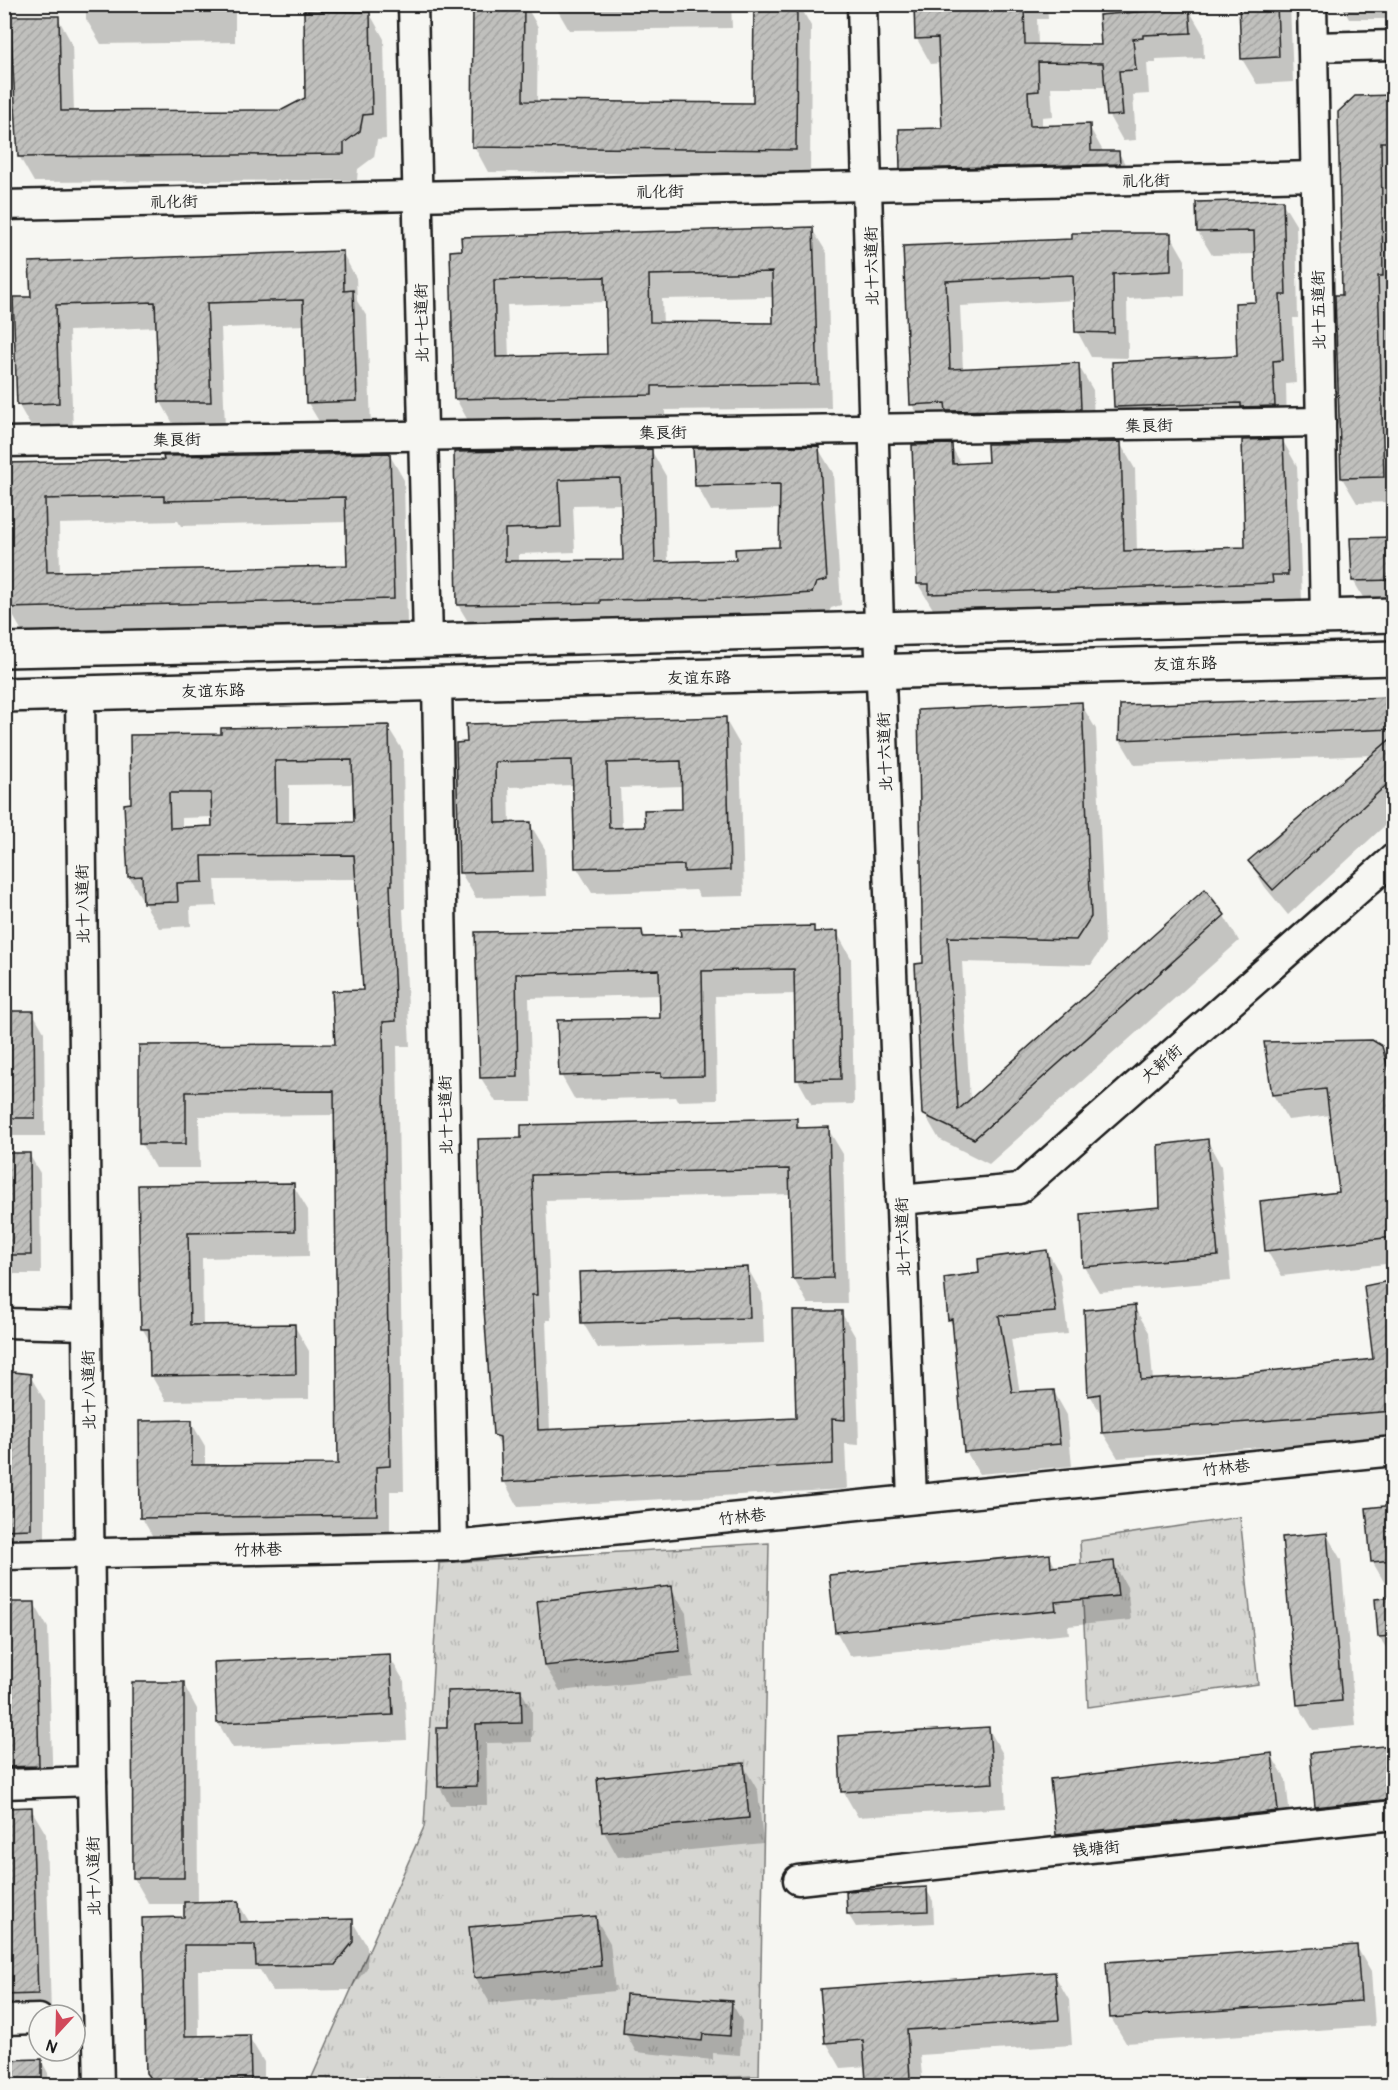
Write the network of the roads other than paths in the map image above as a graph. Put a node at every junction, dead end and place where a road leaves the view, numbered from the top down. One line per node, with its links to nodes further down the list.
1 (413, 4): 8 (street, 北十七道街)
2 (862, 4): 7 (street, 北十六道街)
3 (1312, 4): 5 (street, 北十五道街)
4 (1394, 45): 5 (street)
5 (1313, 47): 6 (street, 北十五道街)
6 (1315, 176): 7 (street, 礼化街); 10 (street, 北十五道街)
7 (869, 186): 8 (street, 礼化街); 11 (street, 北十六道街)
8 (418, 196): 9 (street, 礼化街); 12 (street, 北十七道街)
9 (4, 205)
10 (1321, 422): 11 (street, 集良街); 15 (street, 北十五道街)
11 (875, 429): 12 (street, 集良街); 16 (street, 北十六道街)
12 (423, 435): 13 (street, 集良街); 17 (street, 北十七道街)
13 (4, 442)
14 (1394, 615): 15 (highway)
15 (1325, 616): 16 (highway)
16 (879, 628): 17 (highway); 20 (street, 北十六道街)
17 (428, 641): 18 (highway)
18 (4, 650)
19 (1394, 658): 20 (highway, 友谊东路)
20 (881, 673): 21 (highway, 友谊东路); 25 (street, 北十六道街)
21 (437, 684): 22 (highway, 友谊东路); 30 (street, 北十七道街)
22 (80, 694): 23 (highway, 友谊东路); 27 (street, 北十八道街)
23 (4, 695)
24 (1394, 858): 25 (street, 大新街)
25 (900, 1200): 29 (street, 北十六道街)
26 (4, 1323): 27 (street)
27 (87, 1325): 31 (street, 北十八道街)
28 (1394, 1451): 29 (street, 竹林巷)
29 (912, 1499): 30 (street, 竹林巷)
30 (453, 1546): 31 (street, 竹林巷)
31 (89, 1553): 32 (street, 竹林巷); 33 (street, 北十八道街)
32 (4, 1556)
33 (92, 1781): 34 (street); 37 (street, 北十八道街)
34 (4, 1784)
35 (1394, 1815): 36 (street, 钱塘街)
36 (798, 1881)
37 (85, 2003)
38 (27, 2019): 39 (street)
39 (4, 2020)
40 (87, 2028): 41 (street, 北十八道街)
41 (99, 2085)

